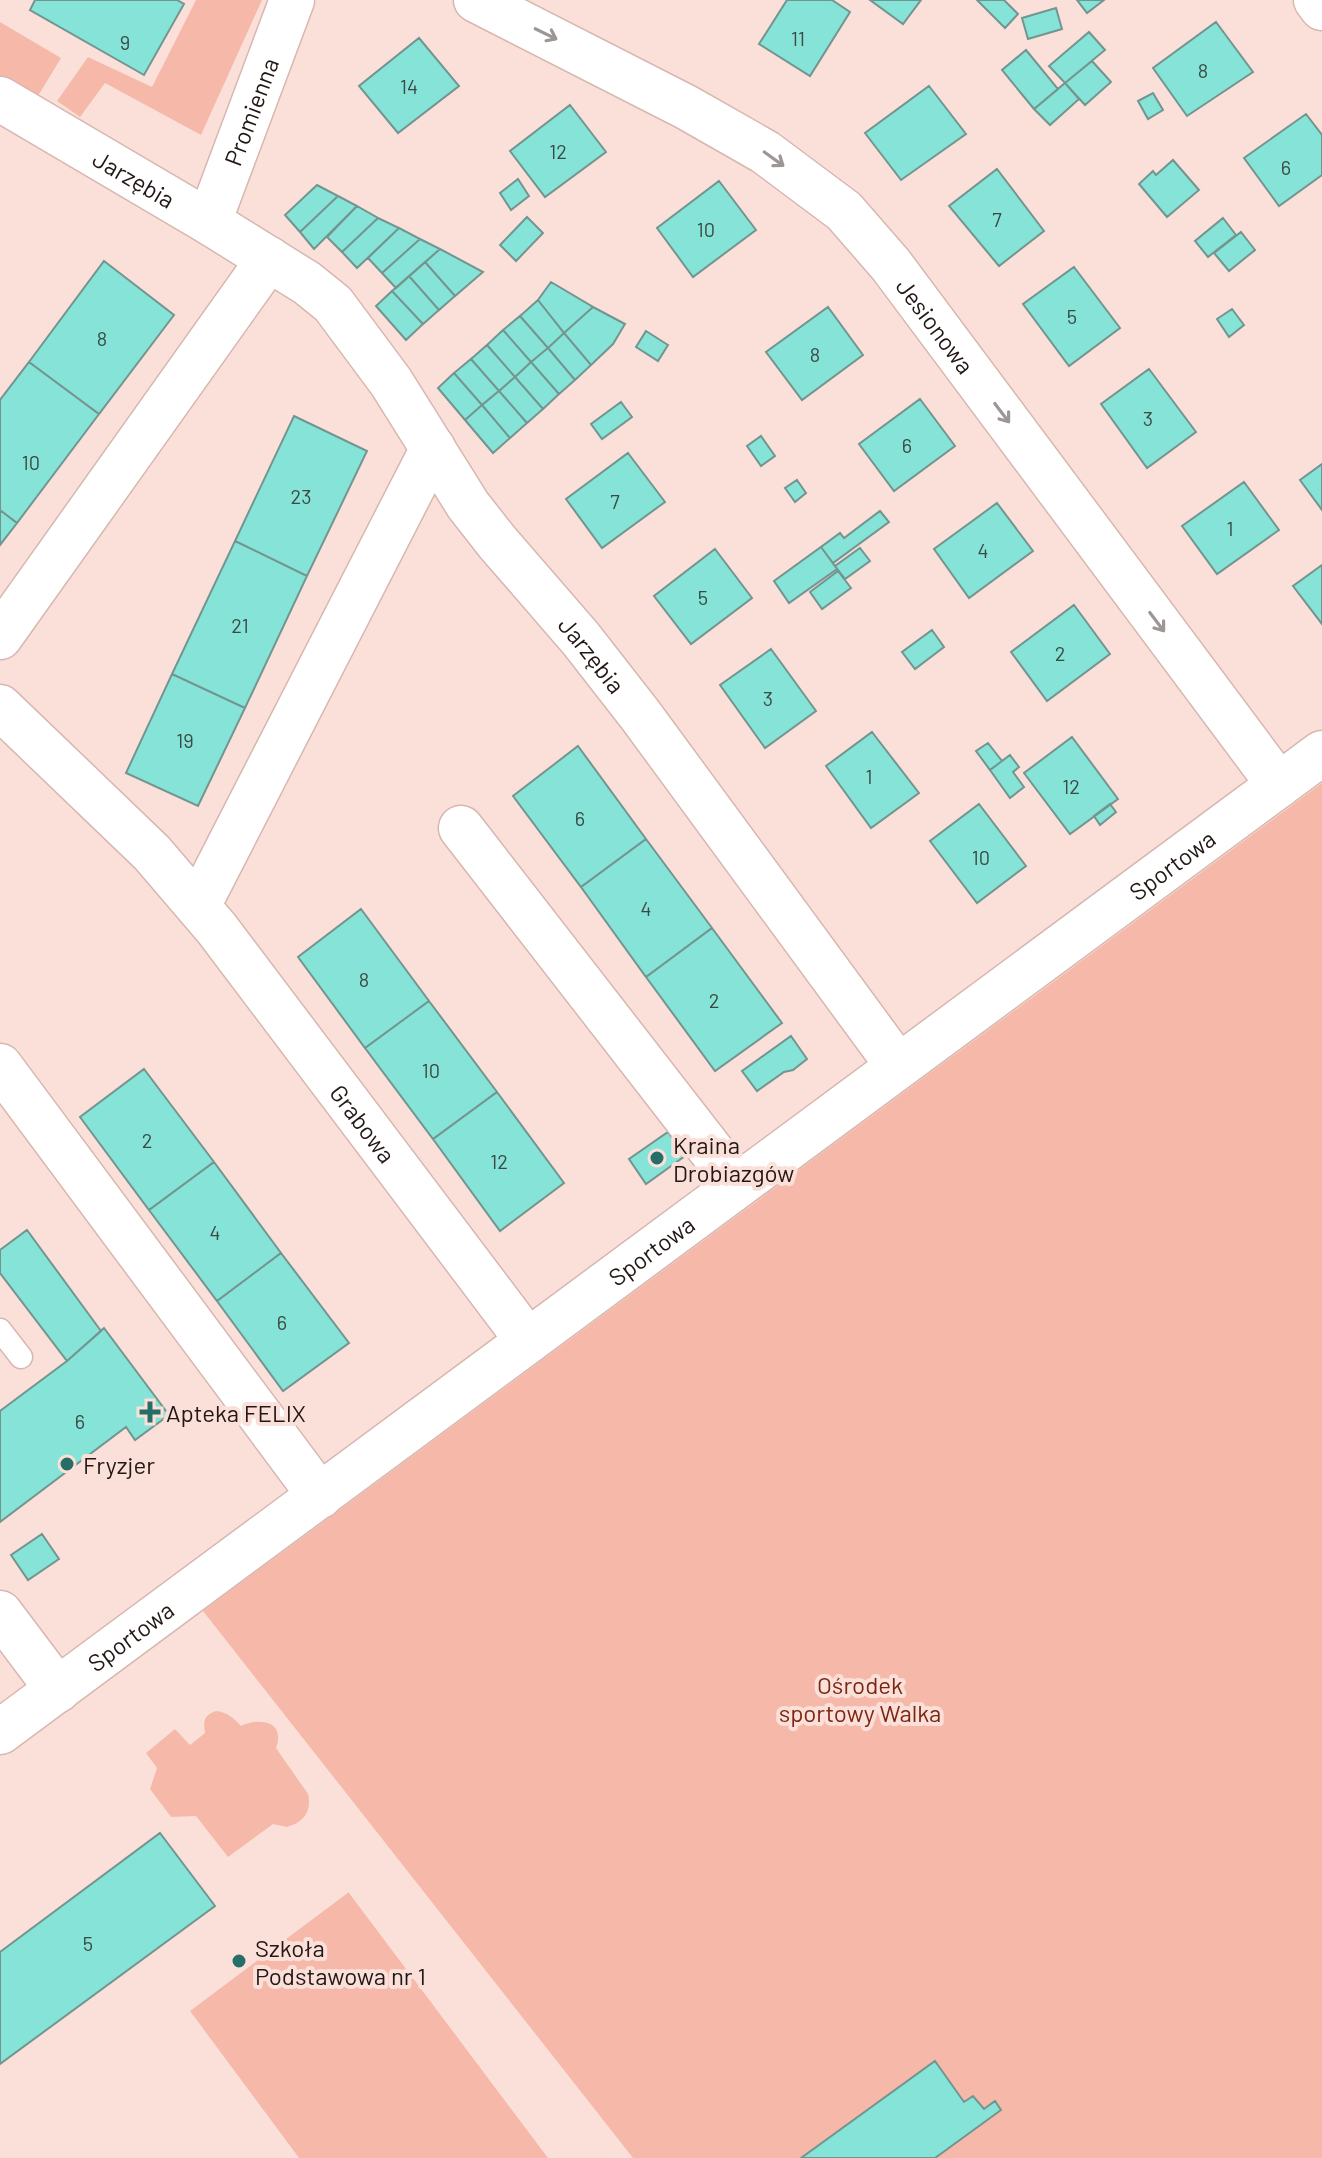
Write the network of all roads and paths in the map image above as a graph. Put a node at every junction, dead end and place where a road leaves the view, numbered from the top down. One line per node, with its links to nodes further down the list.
1 (292, 0): 6 (street, Promienna)
2 (476, 0): 12 (street, Jesionowa, one-way to 12)
3 (1316, 0): 4 (street)
4 (1322, 8)
5 (0, 99): 6 (street, Jarzębia)
6 (209, 222): 7 (street, Jarzębia)
7 (269, 259): 8 (street, Jarzębia); 9 (street)
8 (433, 448): 14 (street); 16 (street, Jarzębia)
9 (0, 637)
10 (0, 707): 14 (street, Grabowa)
11 (1322, 753): 12 (street, Sportowa)
12 (1279, 785): 16 (street, Sportowa)
13 (461, 828): 17 (street)
14 (198, 906): 19 (street, Grabowa)
15 (0, 1066): 21 (street)
16 (898, 1066): 17 (street, Sportowa)
17 (738, 1185): 19 (street, Sportowa)
18 (0, 1330): 20 (lane)
19 (528, 1341): 21 (street, Sportowa)
20 (21, 1357)
21 (320, 1496): 23 (street, Sportowa)
22 (0, 1613): 23 (street)
23 (58, 1690): 24 (street, Sportowa)
24 (0, 1732)

